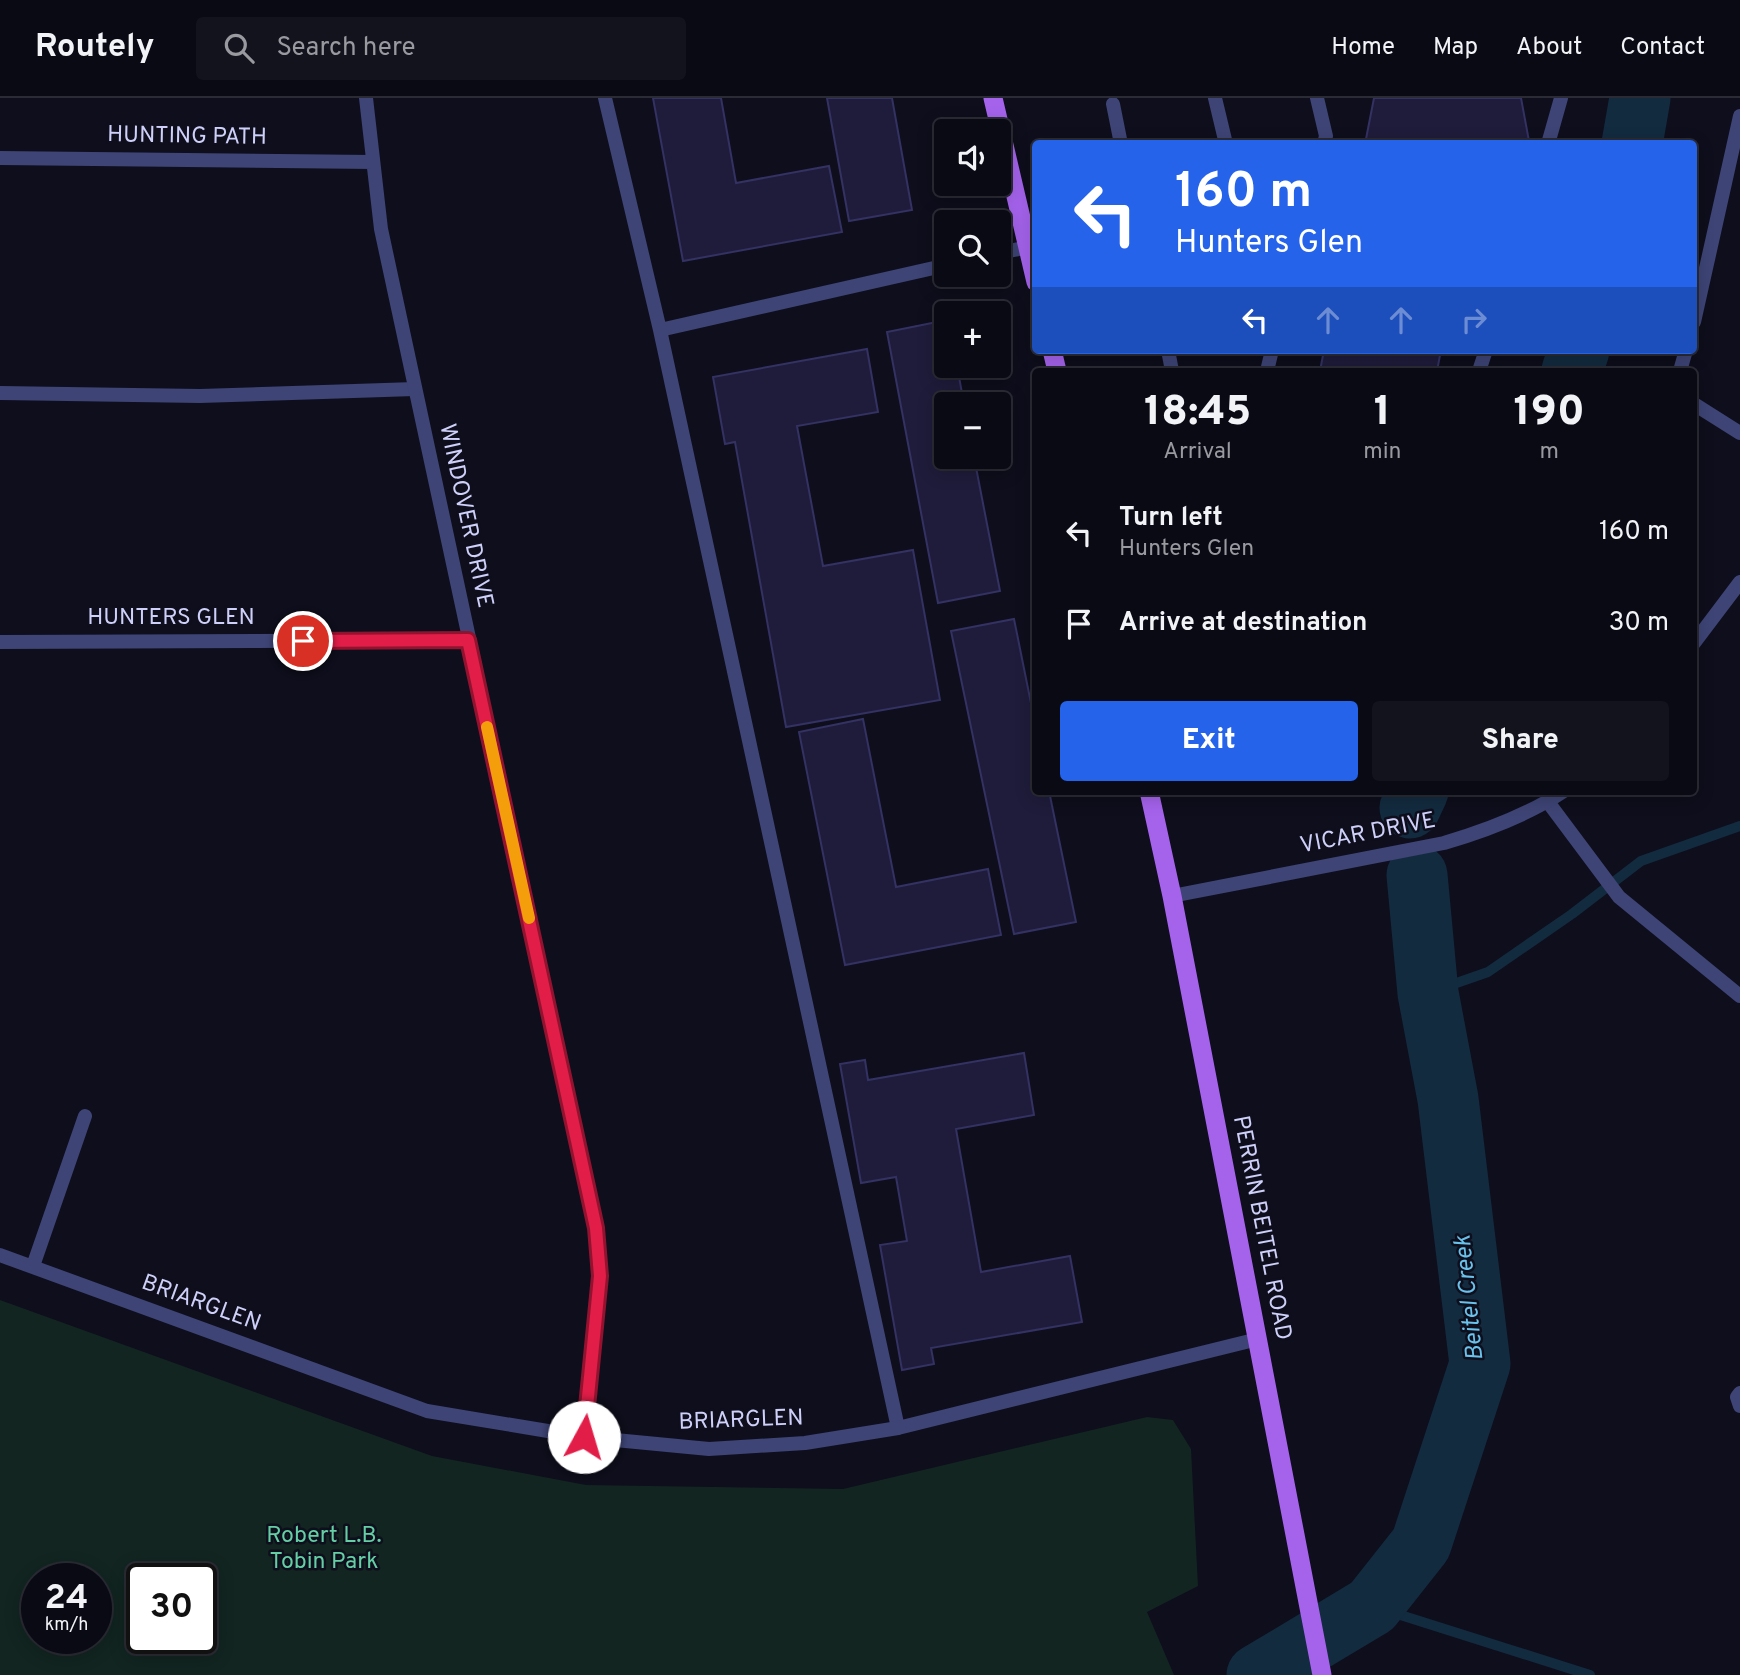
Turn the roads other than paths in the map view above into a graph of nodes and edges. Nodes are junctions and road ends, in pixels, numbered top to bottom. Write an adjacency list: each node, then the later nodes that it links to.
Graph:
1 (366, 98): 14 (street, WINDOVER DRIVE)
2 (605, 98): 20 (street)
3 (993, 98): 15 (main road)
4 (1215, 98): 10 (street)
5 (1317, 98): 11 (street)
6 (1561, 98): 12 (street)
7 (1113, 104): 9 (street)
8 (1740, 116): 19 (street)
9 (1120, 140)
10 (1225, 140)
11 (1325, 140)
12 (1549, 140)
13 (0, 158): 14 (street, HUNTING PATH)
14 (373, 162): 21 (street, WINDOVER DRIVE)
15 (1028, 247): 16 (street); 17 (main road)
16 (1011, 251)
17 (1032, 264)
18 (934, 268): 20 (street)
19 (1697, 309)
20 (660, 330): 40 (street)
21 (415, 389): 22 (street); 27 (street, WINDOVER DRIVE)
22 (0, 393)
23 (1697, 406): 24 (street)
24 (1740, 433)
25 (1740, 582): 26 (street)
26 (1697, 639)
27 (468, 640): 28 (street, HUNTERS GLEN); 41 (street, WINDOVER DRIVE)
28 (0, 642)
29 (1150, 795): 32 (main road, PERRIN BEITEL ROAD)
30 (1558, 795): 31 (street, VICAR DRIVE)
31 (1548, 802): 32 (street, VICAR DRIVE); 33 (street)
32 (1172, 896): 37 (main road, PERRIN BEITEL ROAD)
33 (1740, 996)
34 (85, 1116): 36 (street)
35 (0, 1255): 36 (street, BRIARGLEN)
36 (33, 1266): 41 (street, BRIARGLEN)
37 (1258, 1339): 40 (street, BRIARGLEN); 42 (main road, PERRIN BEITEL ROAD)
38 (1740, 1393): 39 (street)
39 (1740, 1406)
40 (898, 1428): 41 (street, BRIARGLEN)
41 (584, 1437)
42 (1322, 1675)

